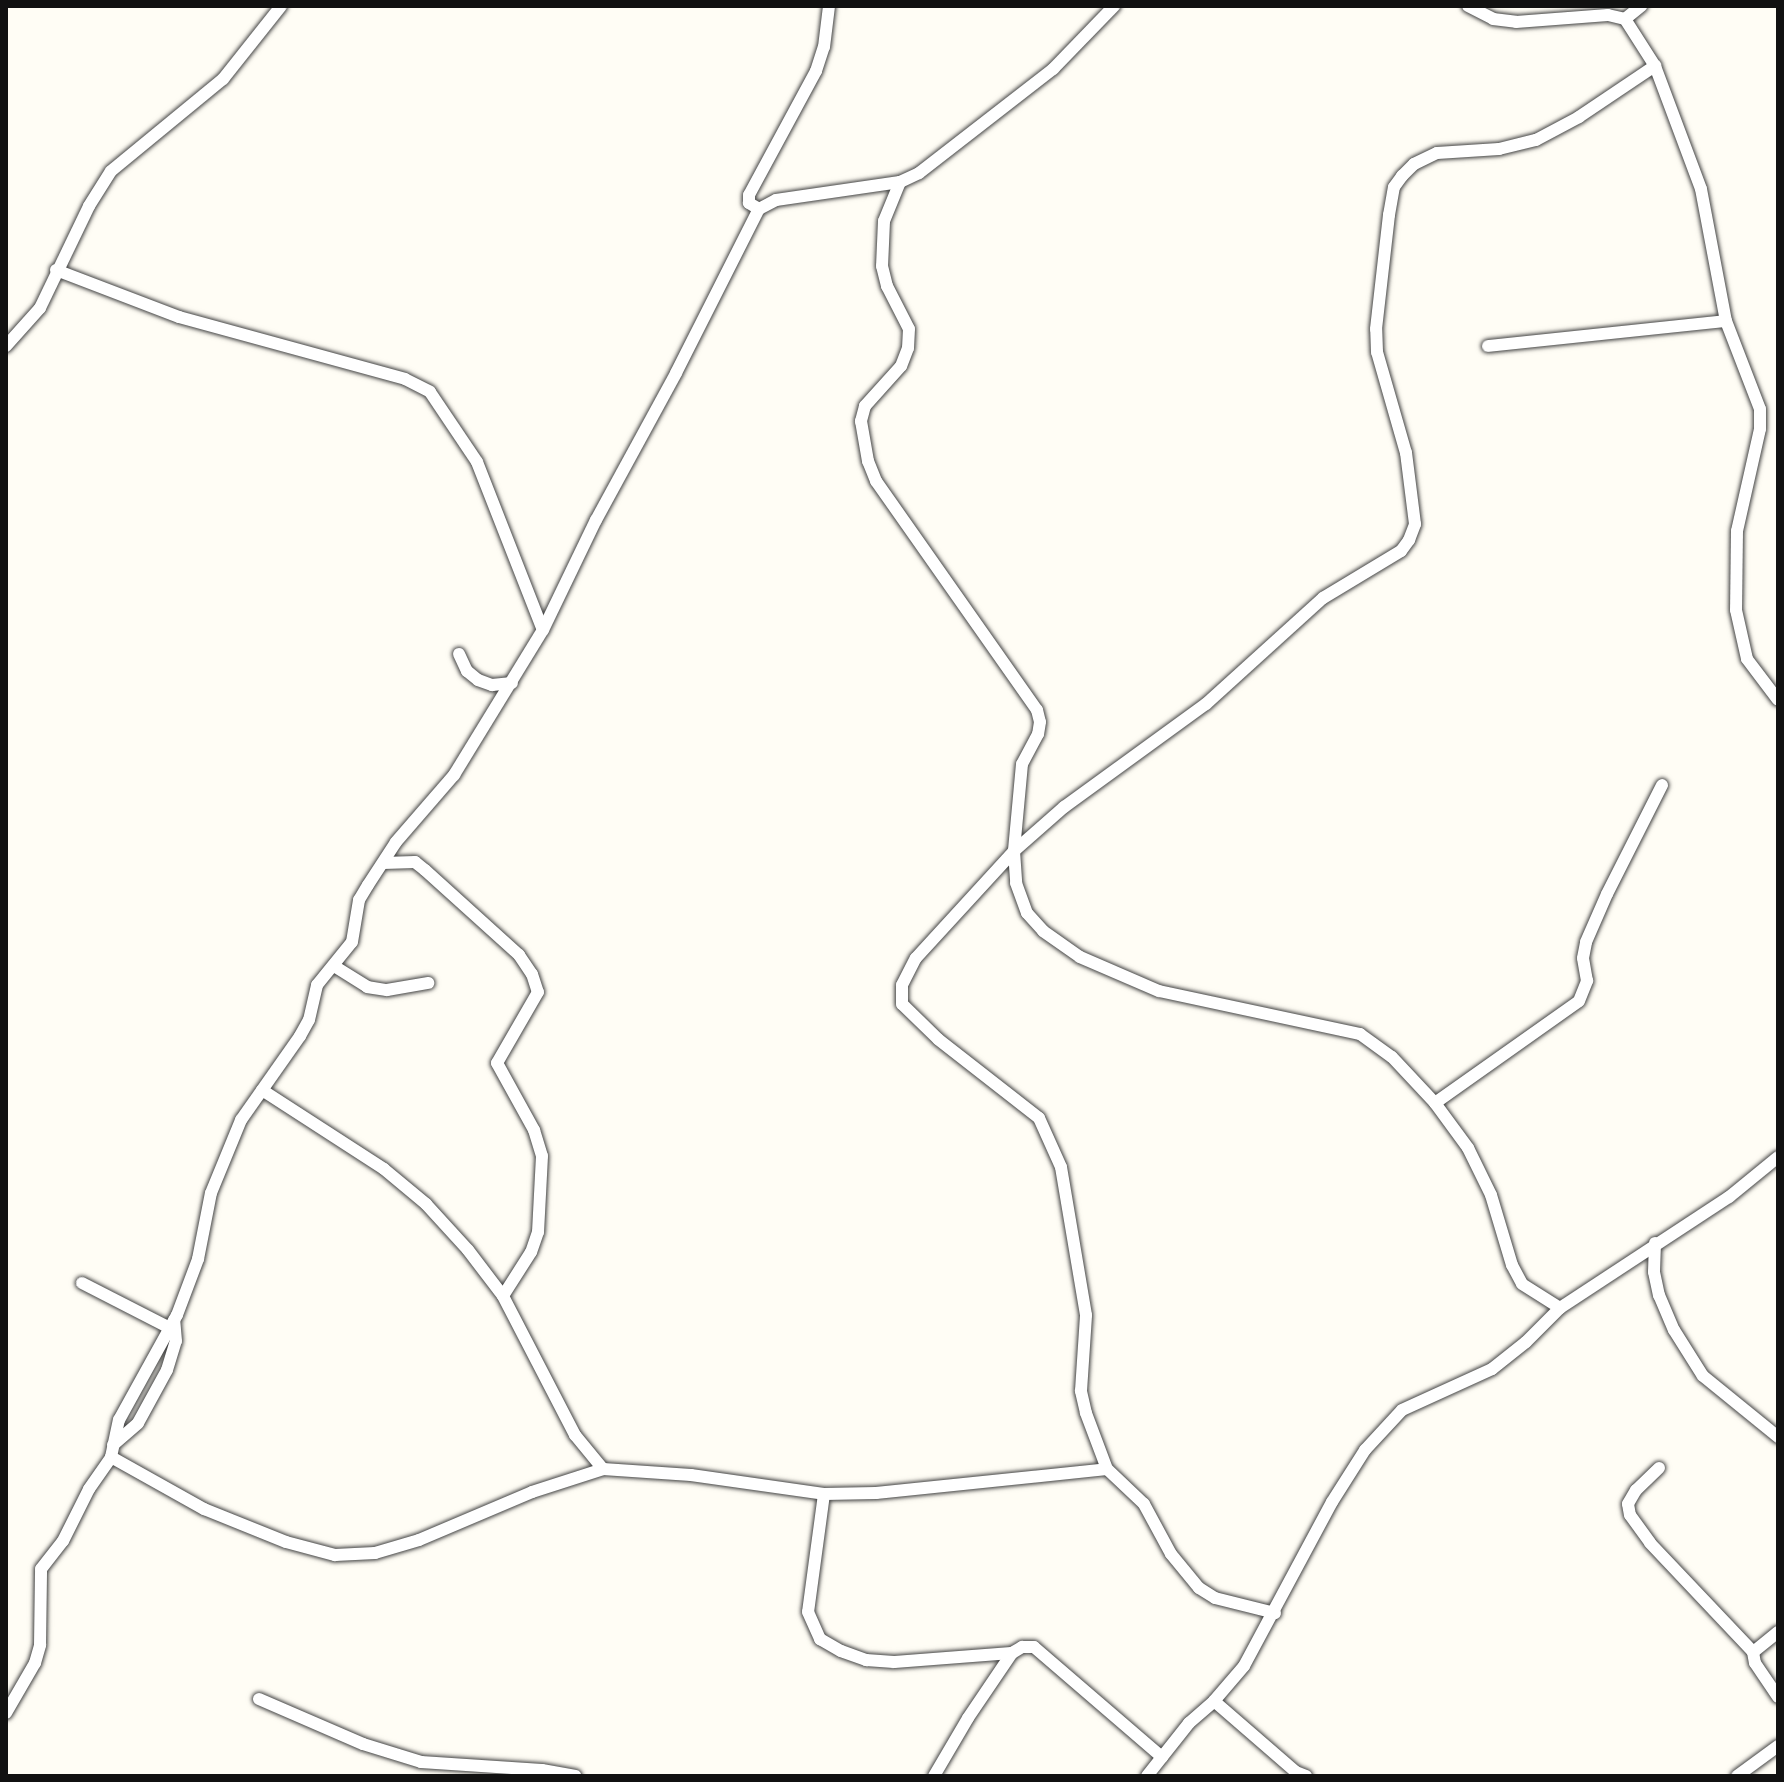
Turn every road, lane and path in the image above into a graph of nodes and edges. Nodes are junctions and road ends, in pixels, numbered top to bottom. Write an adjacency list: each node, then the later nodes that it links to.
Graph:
1 (281, 6): 10 (street)
2 (829, 6): 9 (street)
3 (1114, 6): 8 (street)
4 (1468, 6): 6 (street)
5 (1641, 6): 6 (street)
6 (1625, 19): 7 (street)
7 (1655, 66): 11 (street); 19 (street)
8 (900, 182): 9 (street); 19 (street)
9 (759, 209): 14 (street)
10 (56, 270): 12 (street); 14 (street)
11 (1726, 321): 13 (street); 17 (street)
12 (6, 346)
13 (1488, 346)
14 (543, 630): 16 (street)
15 (459, 654): 16 (street)
16 (512, 683): 20 (street)
17 (1778, 700)
18 (1662, 785): 24 (street)
19 (1014, 851): 24 (street); 35 (street)
20 (383, 863): 21 (street); 28 (street)
21 (334, 966): 22 (street); 23 (street)
22 (428, 983)
23 (262, 1090): 28 (street); 30 (street)
24 (1435, 1103): 29 (street)
25 (1778, 1157): 26 (street)
26 (1655, 1243): 29 (street); 31 (street)
27 (82, 1283): 30 (street)
28 (503, 1296): 34 (street)
29 (1560, 1308): 37 (street)
30 (172, 1324): 32 (street)
31 (1778, 1437)
32 (112, 1451): 34 (street); 44 (street)
33 (1659, 1468): 39 (street)
34 (603, 1469): 36 (street)
35 (1107, 1469): 36 (street); 37 (street)
36 (824, 1494): 40 (street)
37 (1275, 1613): 43 (street)
38 (1778, 1632): 39 (street)
39 (1753, 1652): 41 (street)
40 (1012, 1653): 46 (street); 48 (street)
41 (1778, 1697)
42 (259, 1699): 47 (street)
43 (1214, 1701): 46 (street); 50 (street)
44 (6, 1713)
45 (1778, 1746): 51 (street)
46 (1162, 1757): 49 (street)
47 (575, 1776)
48 (934, 1776)
49 (1147, 1776)
50 (1306, 1776)
51 (1737, 1776)

